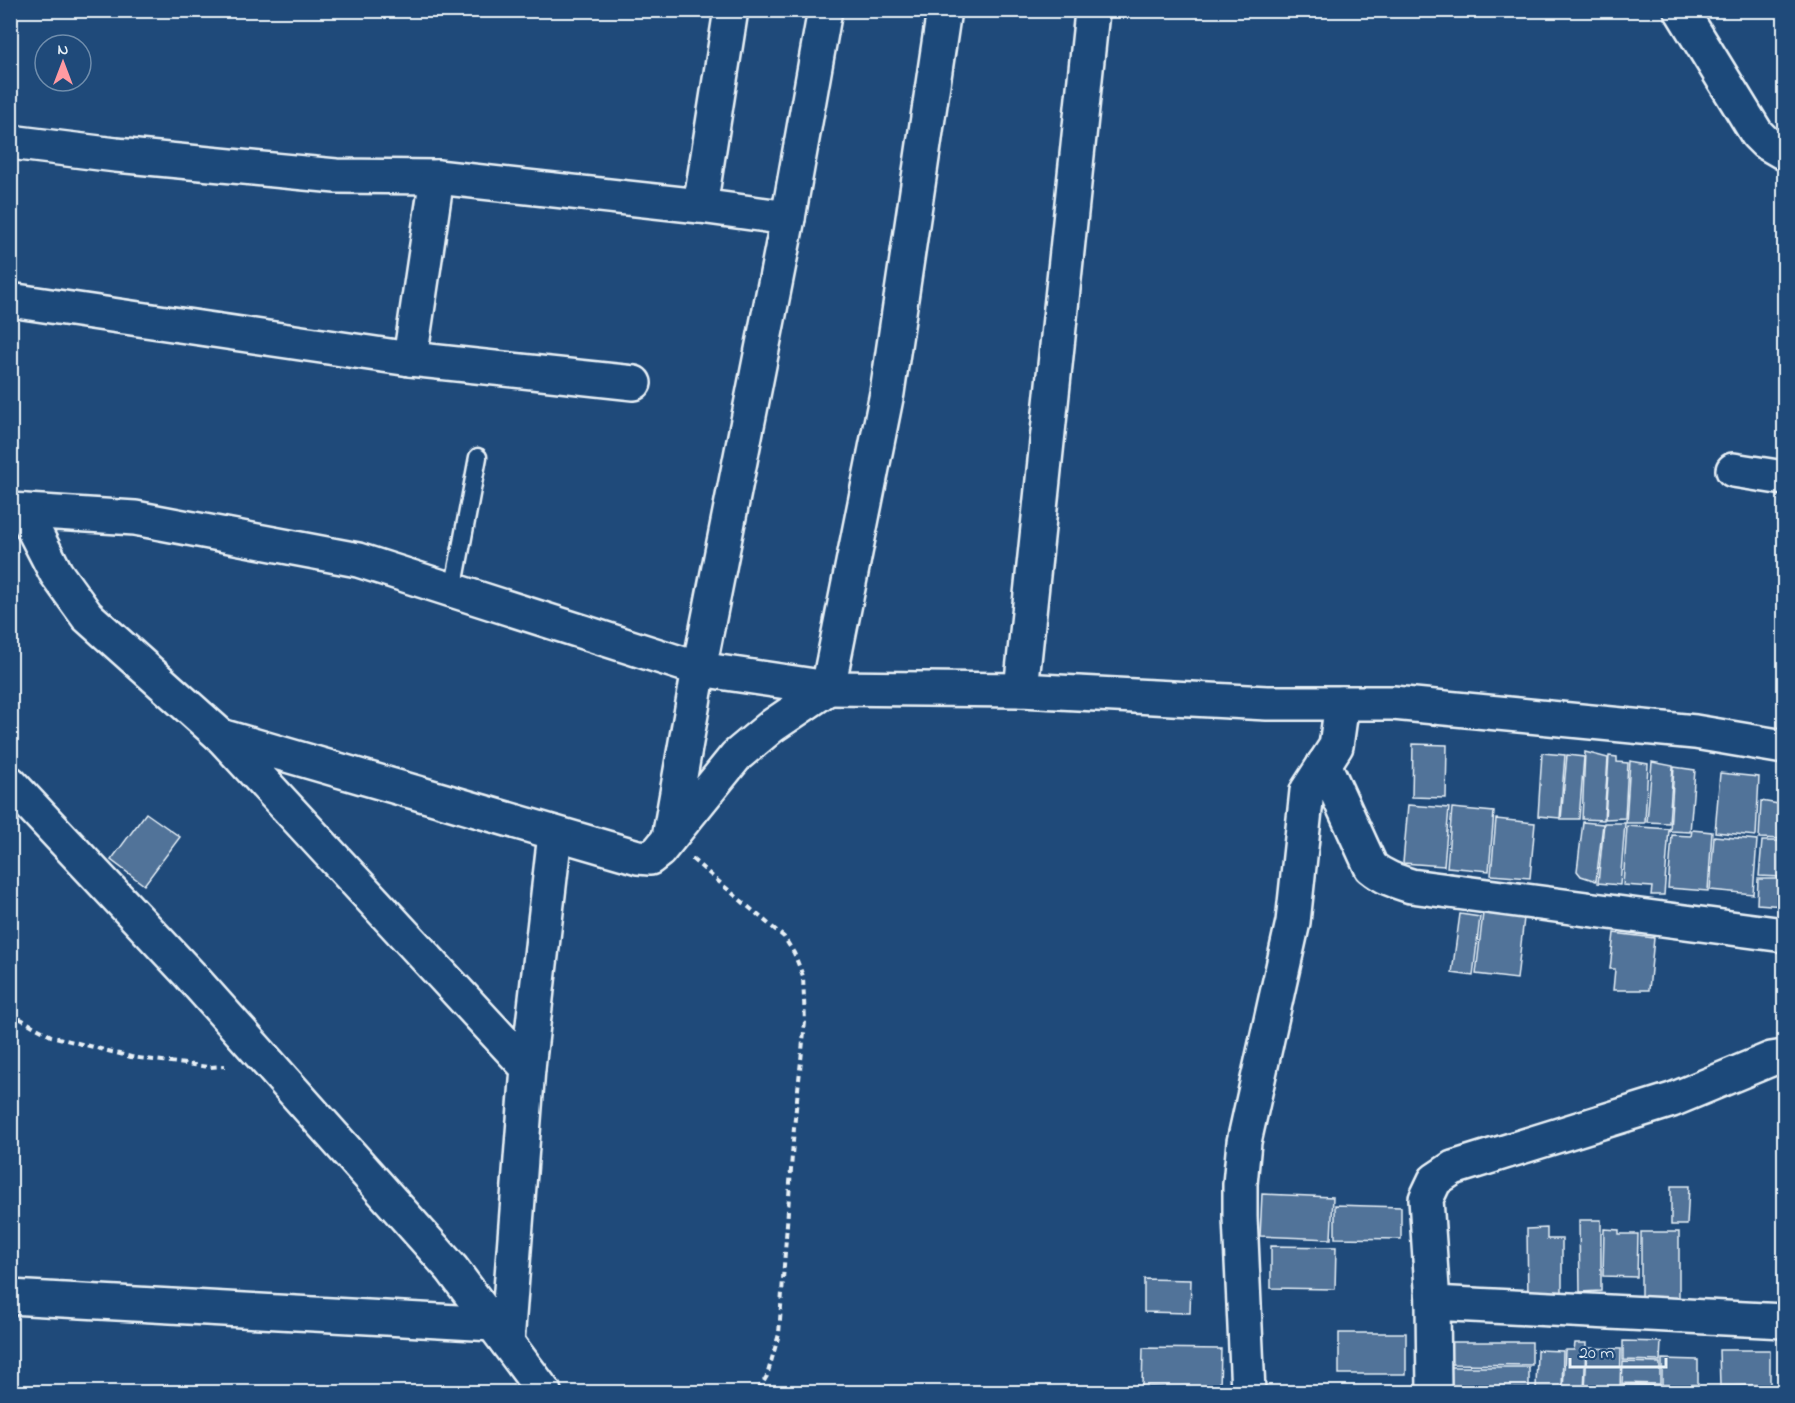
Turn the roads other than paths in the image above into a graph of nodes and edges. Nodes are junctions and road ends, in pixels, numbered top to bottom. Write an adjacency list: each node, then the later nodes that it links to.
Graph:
1 (730, 10): 9 (street)
2 (825, 10): 10 (street)
3 (944, 10): 20 (street)
4 (1681, 10): 7 (street)
5 (1092, 12): 21 (street)
6 (10, 142): 8 (street)
7 (1785, 153)
8 (437, 177): 9 (street); 12 (street)
9 (700, 206): 10 (street)
10 (788, 218): 19 (street)
11 (10, 300): 12 (street)
12 (410, 358): 13 (street)
13 (634, 383)
14 (478, 457): 18 (lane)
15 (1733, 470): 16 (street)
16 (1785, 478)
17 (17, 510): 18 (street); 23 (street)
18 (453, 591): 19 (street)
19 (699, 669): 20 (street); 28 (street)
20 (828, 688): 21 (street); 28 (street)
21 (1021, 690): 22 (street)
22 (1342, 703): 24 (street); 25 (street)
23 (221, 736): 27 (street); 31 (street)
24 (1785, 747)
25 (1324, 764): 29 (street); 37 (street)
26 (14, 797): 35 (street)
27 (555, 834): 28 (street); 31 (street)
28 (669, 839)
29 (1785, 935)
30 (1785, 1057): 33 (street)
31 (528, 1068): 35 (street)
32 (10, 1297): 35 (street)
33 (1434, 1303): 34 (street); 38 (street)
34 (1785, 1321)
35 (500, 1333): 36 (street)
36 (544, 1392)
37 (1248, 1392)
38 (1434, 1392)

